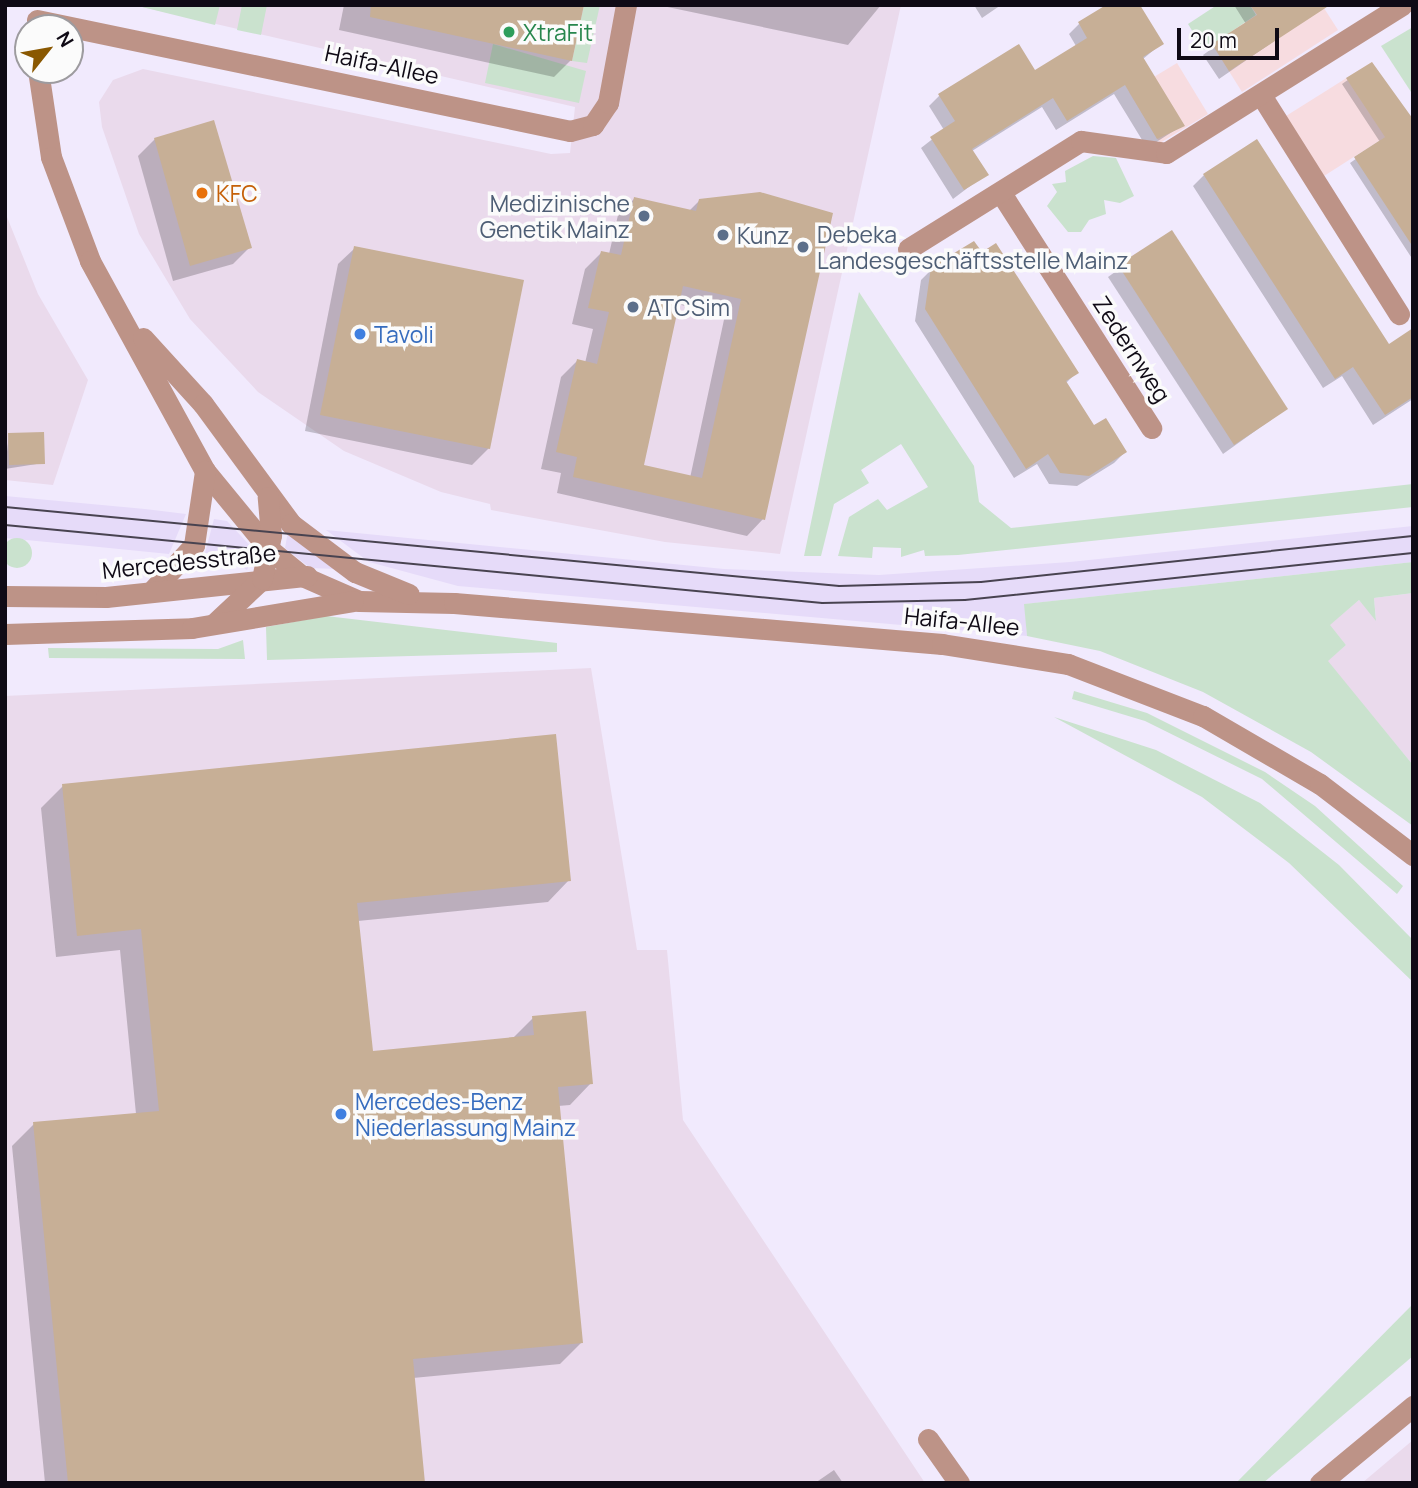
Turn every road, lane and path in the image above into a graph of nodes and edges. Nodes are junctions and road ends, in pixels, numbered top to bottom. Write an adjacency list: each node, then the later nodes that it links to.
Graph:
1 (626, 5): 3 (street, Haifa-Allee)
2 (1402, 5): 5 (street)
3 (84, 28)
4 (41, 84): 8 (street, Haifa-Allee)
5 (1261, 95): 6 (street); 9 (street)
6 (1001, 192): 7 (street); 10 (street, Zedernweg)
7 (908, 249)
8 (116, 307): 11 (street, Haifa-Allee); 12 (street, Haifa-Allee)
9 (1399, 314)
10 (1151, 428)
11 (205, 471): 13 (street, Haifa-Allee); 17 (street)
12 (268, 497): 13 (street); 16 (street, Haifa-Allee)
13 (270, 550): 14 (street, Haifa-Allee); 15 (street)
14 (302, 576): 15 (street, Mercedesstraße); 16 (street, Mercedesstraße); 19 (street, Haifa-Allee)
15 (262, 579): 17 (street, Mercedesstraße); 21 (street)
16 (378, 585): 20 (street, Haifa-Allee)
17 (151, 592): 18 (street, Mercedesstraße)
18 (5, 596)
19 (359, 601): 20 (street, Haifa-Allee); 21 (street)
20 (454, 603): 23 (street, Haifa-Allee)
21 (211, 626): 22 (street)
22 (5, 634)
23 (1413, 855)
24 (1413, 1406): 27 (street)
25 (928, 1439): 26 (street)
26 (958, 1483)
27 (1320, 1483)

